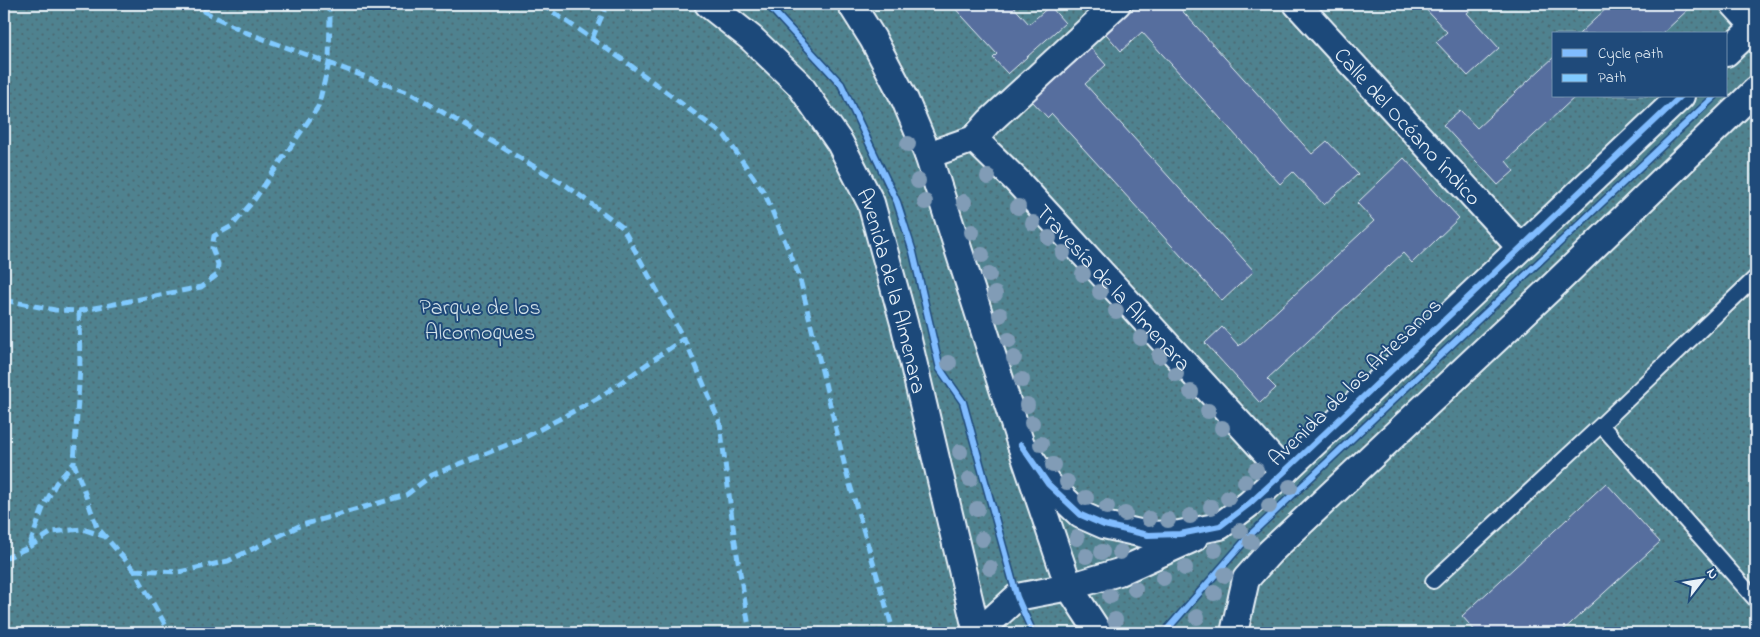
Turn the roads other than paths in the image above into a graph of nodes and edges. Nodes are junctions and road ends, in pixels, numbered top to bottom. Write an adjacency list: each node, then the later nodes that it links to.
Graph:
1 (708, 4): 22 (street, Avenida de la Almenara)
2 (851, 4): 11 (street)
3 (1118, 4): 10 (street)
4 (1297, 4): 12 (street, Calle del Océano Índico)
5 (1734, 4): 6 (street)
6 (1756, 26): 7 (street)
7 (1728, 52)
8 (1756, 90): 18 (street)
9 (1679, 98): 12 (street, Avenida de los Artesanos)
10 (974, 139): 11 (street); 16 (street, Travesía de la Almenara)
11 (928, 155): 15 (street)
12 (1520, 247): 16 (street, Avenida de los Artesanos)
13 (1756, 278): 14 (lane)
14 (1601, 424): 19 (lane); 21 (lane)
15 (1021, 445): 17 (street, Avenida de los Artesanos); 20 (street)
16 (1284, 472): 17 (street, Avenida de los Artesanos)
17 (1220, 526): 20 (street, Avenida de los Artesanos)
18 (1246, 579): 25 (street); 26 (street)
19 (1433, 581)
20 (1069, 587): 23 (street, Avenida de los Artesanos); 24 (street)
21 (1756, 600)
22 (977, 633)
23 (983, 633)
24 (1099, 633)
25 (1221, 633)
26 (1234, 633)

